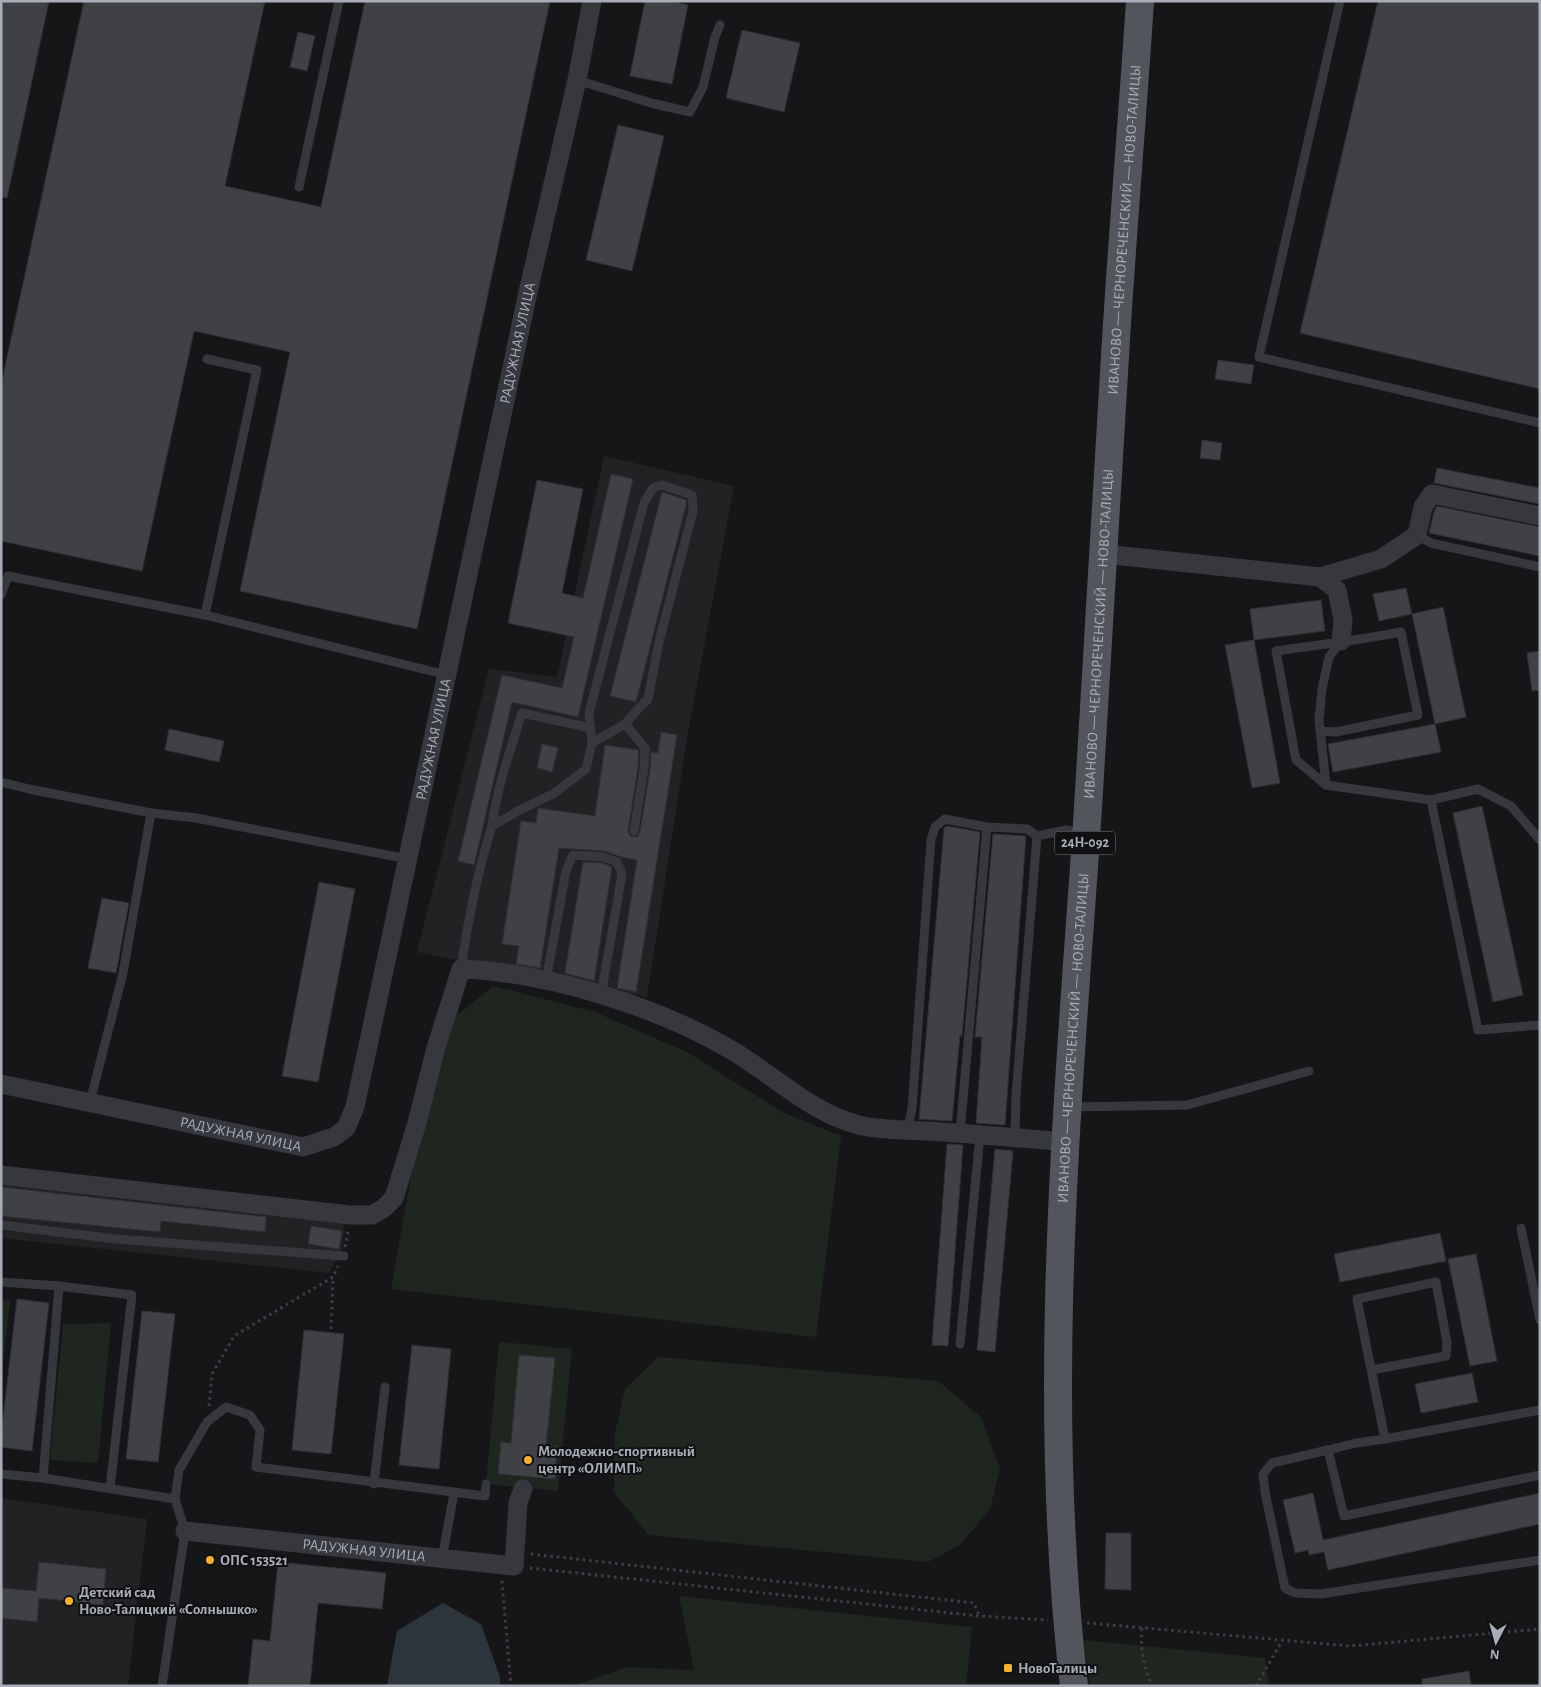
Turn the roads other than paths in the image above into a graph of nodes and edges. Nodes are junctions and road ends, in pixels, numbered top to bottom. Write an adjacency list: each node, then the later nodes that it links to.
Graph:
1 (339, 1): 7 (lane)
2 (592, 1): 6 (street, РАДУЖНАЯ УЛИЦА)
3 (1140, 1): 12 (main road, ИВАНОВО — ЧЕРНОРЕЧЕНСКИЙ — НОВО-ТАЛИЦЫ / 24Н-092)
4 (1340, 1): 9 (lane)
5 (720, 25): 6 (lane)
6 (577, 80): 19 (street, РАДУЖНАЯ УЛИЦА)
7 (299, 187)
8 (207, 358): 17 (lane)
9 (1540, 423)
10 (1540, 516): 11 (street)
11 (1417, 535): 13 (lane); 15 (street)
12 (1104, 554): 15 (street); 31 (main road, ИВАНОВО — ЧЕРНОРЕЧЕНСКИЙ — НОВО-ТАЛИЦЫ / 24Н-092)
13 (1540, 567)
14 (5, 575): 16 (lane); 17 (lane)
15 (1320, 578): 18 (street)
16 (1, 595)
17 (205, 615): 19 (lane)
18 (1341, 641): 22 (lane); 22 (lane); 25 (lane)
19 (447, 675): 34 (street, РАДУЖНАЯ УЛИЦА)
20 (625, 724): 21 (lane); 23 (lane); 30 (lane)
21 (591, 728): 23 (lane); 28 (lane)
22 (1320, 731): 25 (lane)
23 (592, 742): 28 (lane)
24 (1, 782): 27 (lane)
25 (1326, 785): 26 (lane)
26 (1431, 800): 33 (lane); 38 (lane)
27 (152, 813): 34 (lane); 41 (lane)
28 (492, 826): 35 (lane)
29 (987, 827): 32 (lane); 43 (lane); 44 (lane)
30 (634, 832)
31 (1086, 833): 32 (lane); 42 (main road, ИВАНОВО — ЧЕРНОРЕЧЕНСКИЙ — НОВО-ТАЛИЦЫ / 24Н-092)
32 (1037, 836): 46 (lane)
33 (1540, 840)
34 (408, 859): 41 (street, РАДУЖНАЯ УЛИЦА)
35 (461, 969): 36 (street); 48 (street)
36 (546, 981): 37 (street); 37 (lane)
37 (602, 996): 43 (street)
38 (1540, 1025)
39 (1309, 1070): 42 (lane)
40 (1, 1084): 41 (street, РАДУЖНАЯ УЛИЦА)
41 (90, 1102)
42 (1068, 1107): 47 (main road, ИВАНОВО — ЧЕРНОРЕЧЕНСКИЙ — НОВО-ТАЛИЦЫ / 24Н-092)
43 (907, 1130): 44 (street)
44 (960, 1133): 45 (street)
45 (980, 1135): 46 (street); 55 (lane)
46 (1015, 1138): 47 (street)
47 (1066, 1142): 74 (main road, ИВАНОВО — ЧЕРНОРЕЧЕНСКИЙ — НОВО-ТАЛИЦЫ / 24Н-092)
48 (1, 1175)
49 (1, 1225): 51 (lane)
50 (1521, 1228): 54 (lane)
51 (344, 1256)
52 (1, 1282): 53 (lane)
53 (59, 1286): 63 (lane); 66 (lane)
54 (1540, 1320)
55 (960, 1344)
56 (1371, 1370): 56 (lane); 59 (lane)
57 (385, 1387): 64 (lane)
58 (1540, 1410): 59 (lane)
59 (1384, 1439): 60 (lane)
60 (1328, 1450): 62 (lane); 72 (lane)
61 (1, 1474): 63 (lane)
62 (1540, 1475)
63 (43, 1478): 66 (lane)
64 (374, 1484): 68 (lane); 69 (lane)
65 (486, 1484): 68 (lane)
66 (110, 1488): 69 (lane)
67 (523, 1489): 71 (street, РАДУЖНАЯ УЛИЦА)
68 (454, 1493): 71 (lane)
69 (175, 1499): 70 (lane)
70 (185, 1531): 71 (street, РАДУЖНАЯ УЛИЦА); 73 (lane)
71 (442, 1559)
72 (1540, 1560)
73 (162, 1686)
74 (1074, 1686)

